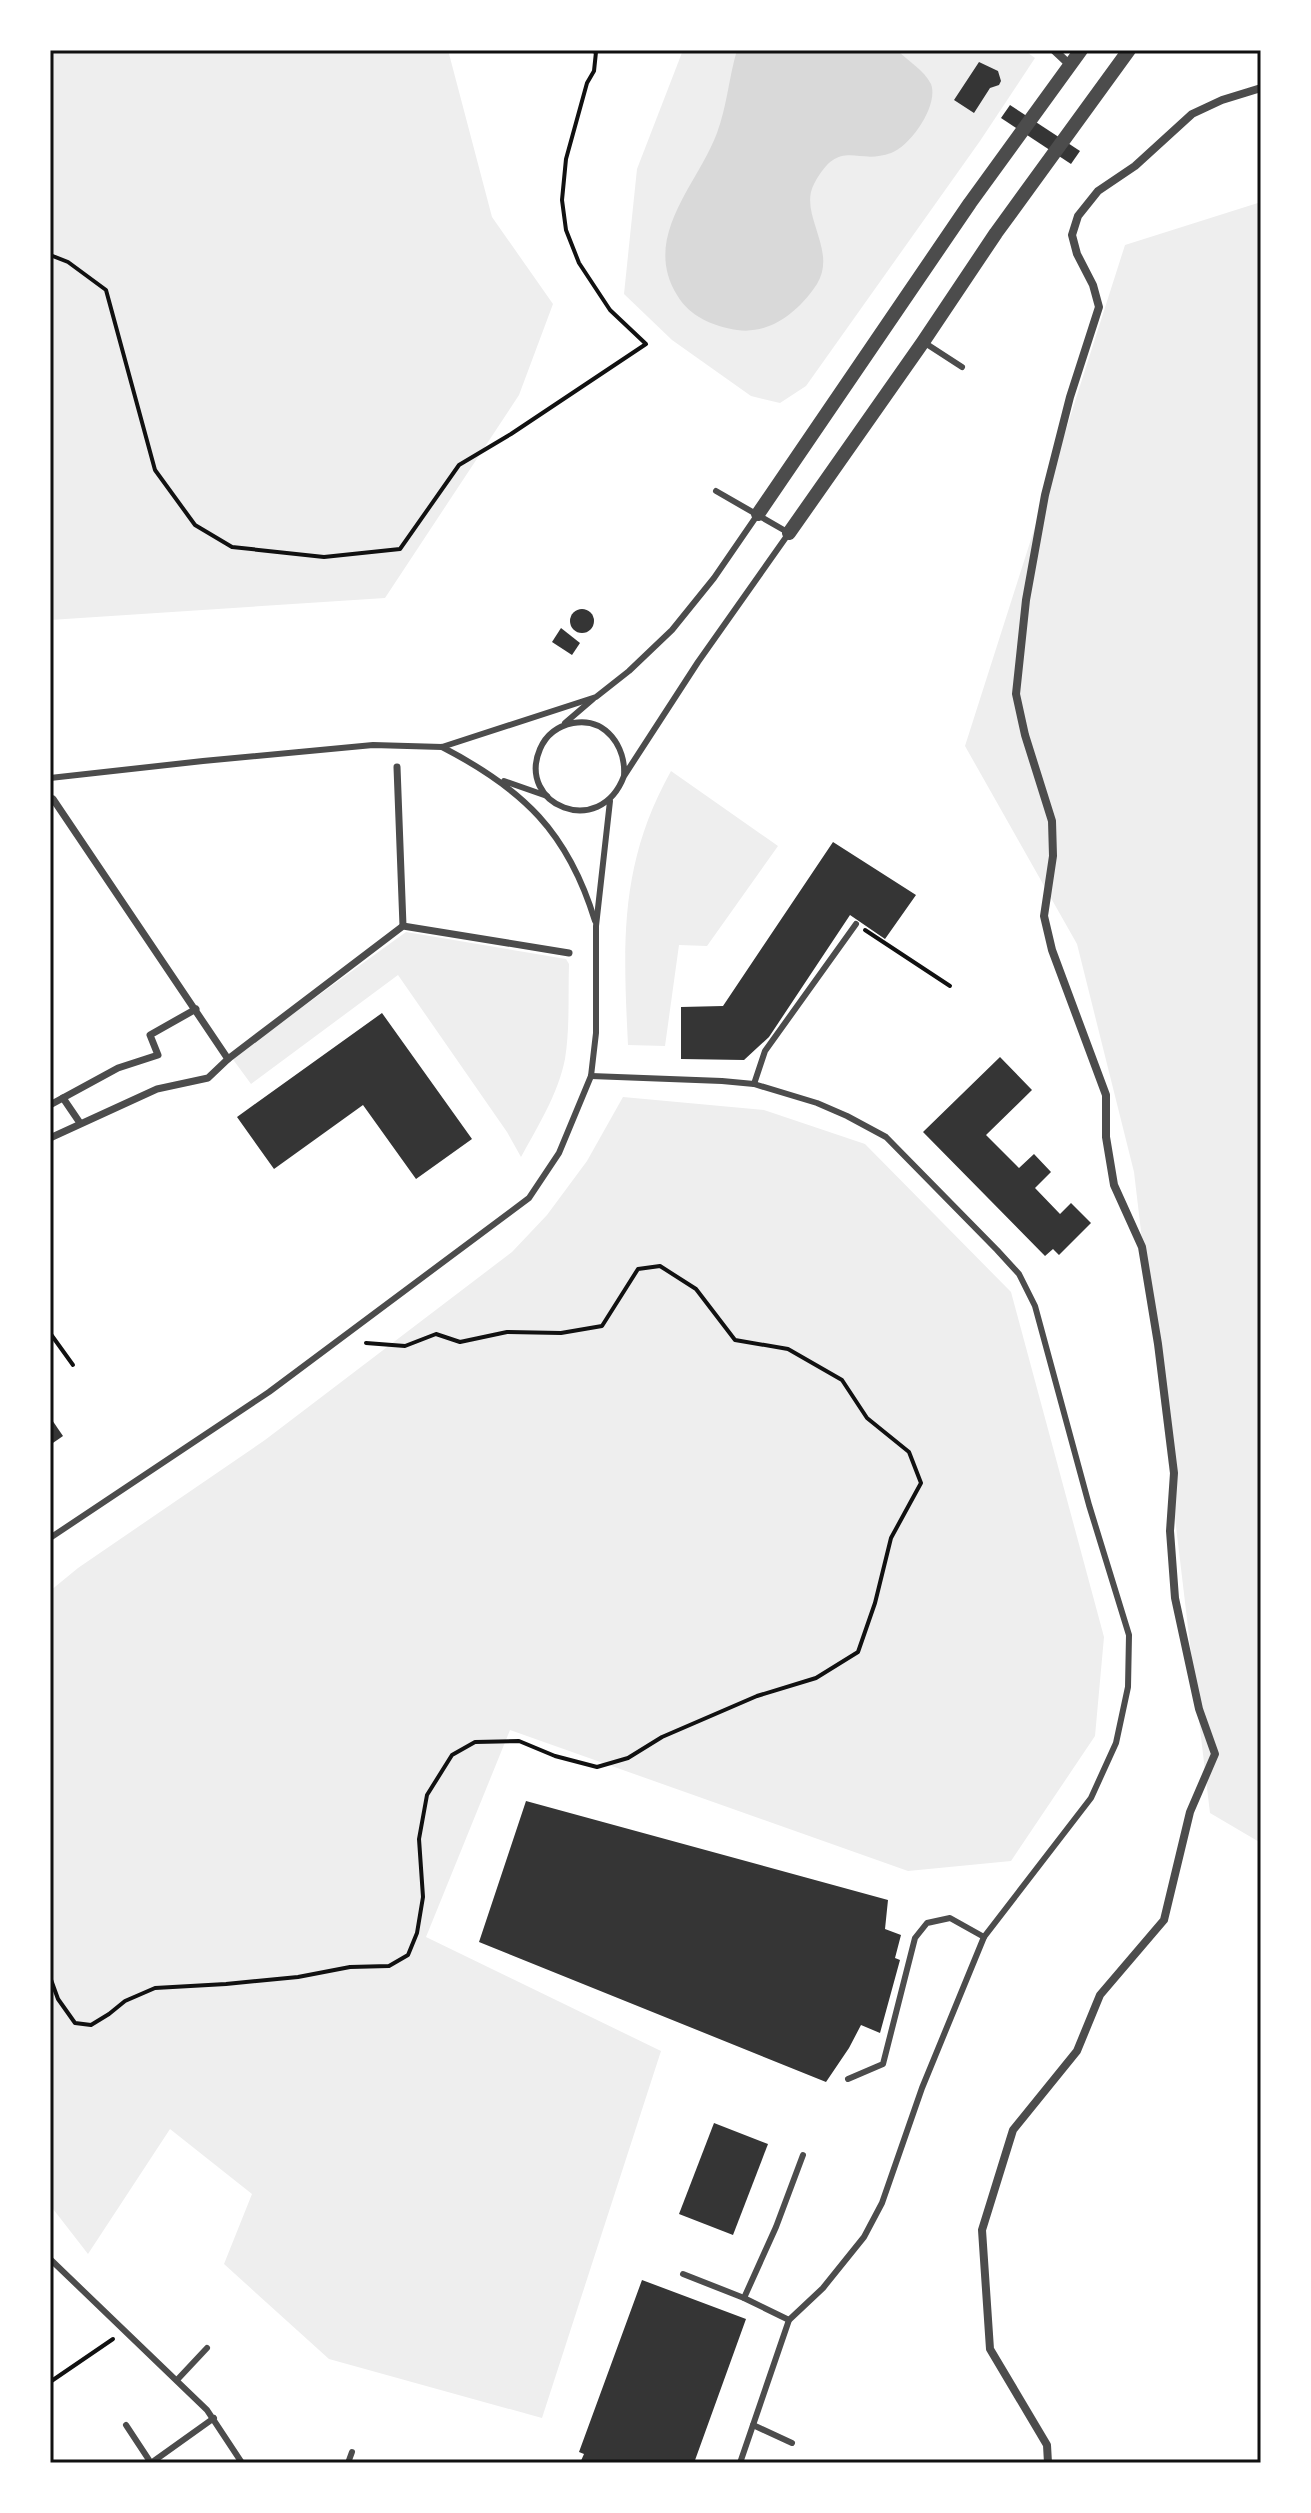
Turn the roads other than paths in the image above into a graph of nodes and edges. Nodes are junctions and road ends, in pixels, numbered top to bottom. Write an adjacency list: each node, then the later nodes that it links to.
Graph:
1 (1054, 50): 4 (street)
2 (1081, 50): 4 (street)
3 (1129, 50): 6 (street)
4 (1070, 65): 9 (street)
5 (1261, 88): 51 (street)
6 (923, 342): 7 (lane); 10 (street)
7 (962, 367)
8 (716, 491): 9 (lane)
9 (758, 514): 10 (lane); 11 (lane)
10 (789, 533): 15 (lane)
11 (596, 697): 12 (lane); 13 (lane)
12 (563, 726): 15 (lane); 18 (lane)
13 (442, 747): 16 (lane); 17 (lane)
14 (397, 767): 22 (street)
15 (624, 776): 20 (lane)
16 (50, 778)
17 (497, 778): 18 (lane); 23 (lane)
18 (547, 796): 20 (lane)
19 (53, 799): 25 (street)
20 (610, 801): 23 (lane)
21 (856, 924): 28 (lane)
22 (403, 926): 24 (street); 26 (street)
23 (596, 926): 27 (lane)
24 (569, 953)
25 (196, 1009): 26 (street); 29 (street)
26 (228, 1059): 31 (street)
27 (591, 1076): 28 (lane); 33 (lane)
28 (754, 1084): 34 (lane)
29 (63, 1098): 30 (street); 31 (street)
30 (50, 1105)
31 (80, 1123): 32 (street)
32 (50, 1138)
33 (50, 1538)
34 (984, 1937): 35 (lane); 40 (lane)
35 (848, 2079)
36 (803, 2155): 39 (lane)
37 (50, 2259): 42 (lane)
38 (683, 2274): 39 (lane)
39 (744, 2298): 40 (lane)
40 (789, 2320): 45 (lane)
41 (207, 2348): 42 (lane)
42 (177, 2380): 43 (lane)
43 (214, 2418): 44 (lane); 48 (lane)
44 (126, 2425)
45 (753, 2425): 46 (lane); 50 (lane)
46 (792, 2443)
47 (352, 2452): 49 (lane)
48 (242, 2463)
49 (348, 2463)
50 (740, 2463)
51 (1048, 2463)

